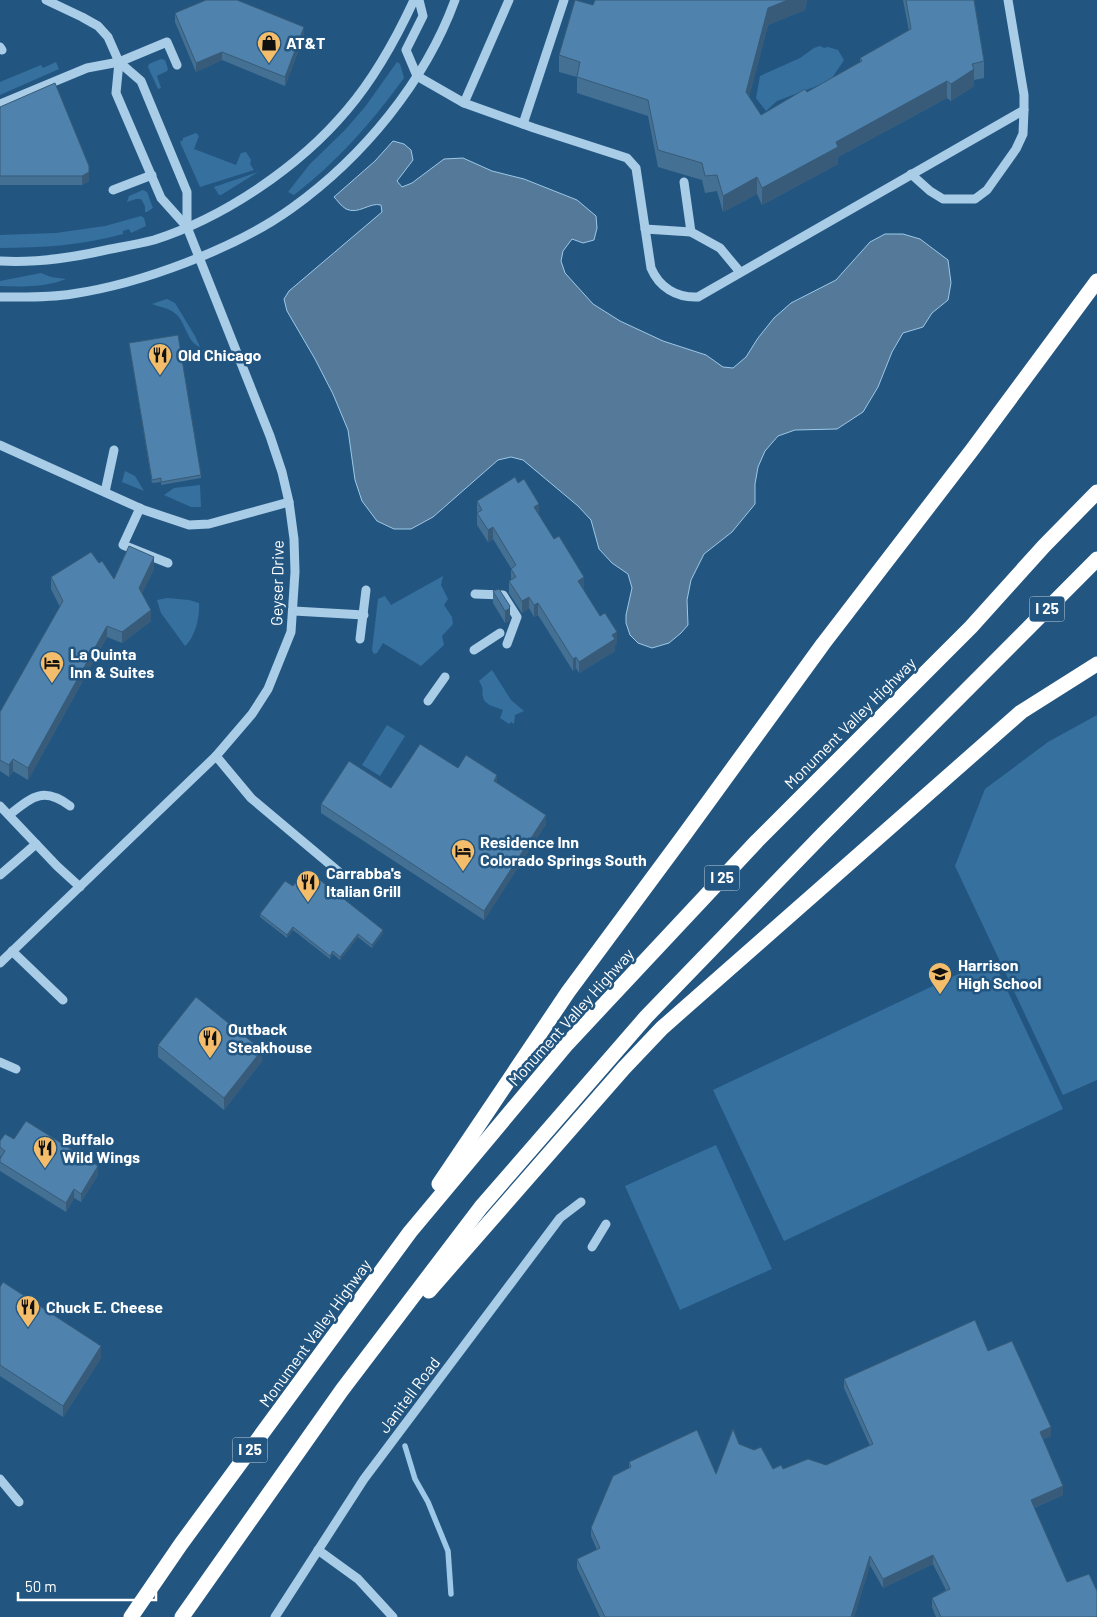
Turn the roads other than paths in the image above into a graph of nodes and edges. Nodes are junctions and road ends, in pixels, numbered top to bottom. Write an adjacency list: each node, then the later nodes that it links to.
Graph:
1 (46, 0): 8 (street)
2 (414, 0): 19 (street)
3 (418, 0): 10 (street)
4 (455, 0): 10 (street)
5 (509, 0): 11 (street)
6 (564, 0): 14 (street)
7 (1008, 0): 13 (street)
8 (119, 62): 9 (street); 12 (street); 16 (street); 19 (street)
9 (177, 65)
10 (417, 76): 11 (street); 22 (street)
11 (464, 103): 14 (street)
12 (0, 104)
13 (1024, 110): 15 (street); 15 (street)
14 (523, 124): 20 (street)
15 (911, 174): 24 (street)
16 (152, 175): 18 (street); 19 (street)
17 (684, 182): 21 (street)
18 (113, 190)
19 (187, 227): 22 (street, Geyser Drive); 23 (street)
20 (645, 229): 21 (street); 24 (street)
21 (691, 232): 24 (street)
22 (198, 257): 26 (street); 31 (street, Geyser Drive)
23 (0, 261)
24 (740, 272)
25 (1097, 281): 62 (highway)
26 (0, 297)
27 (0, 445): 29 (street)
28 (114, 450): 29 (street)
29 (105, 492): 32 (street)
30 (1097, 492): 62 (highway, Monument Valley Highway / I 25)
31 (289, 502): 32 (street); 37 (street, Geyser Drive)
32 (140, 508): 34 (street)
33 (1097, 559): 63 (highway, I 25)
34 (168, 563)
35 (366, 590): 38 (street)
36 (475, 594): 41 (street)
37 (294, 611): 38 (street); 46 (street, Geyser Drive)
38 (364, 615): 40 (street)
39 (500, 633): 42 (street)
40 (360, 639)
41 (507, 644)
42 (474, 650)
43 (1097, 664): 63 (highway)
44 (445, 677): 45 (street)
45 (428, 702)
46 (216, 756): 51 (street); 53 (street, Geyser Drive)
47 (0, 806): 49 (street)
48 (70, 806): 49 (street)
49 (8, 815): 50 (street)
50 (36, 844): 52 (street); 53 (street)
51 (339, 872)
52 (0, 875)
53 (80, 887): 54 (street, Geyser Drive)
54 (12, 951): 55 (street, Geyser Drive); 56 (street)
55 (0, 963)
56 (63, 1000)
57 (0, 1062): 58 (street)
58 (16, 1070)
59 (581, 1202): 66 (street, Janitell Road)
60 (606, 1224): 61 (street)
61 (592, 1247)
62 (371, 1285): 67 (highway, Monument Valley Highway / I 25)
63 (342, 1390): 68 (highway, I 25)
64 (0, 1479): 65 (street)
65 (19, 1502)
66 (318, 1550): 69 (street, Janitell Road); 70 (street)
67 (131, 1617)
68 (182, 1617)
69 (275, 1617)
70 (393, 1617)

